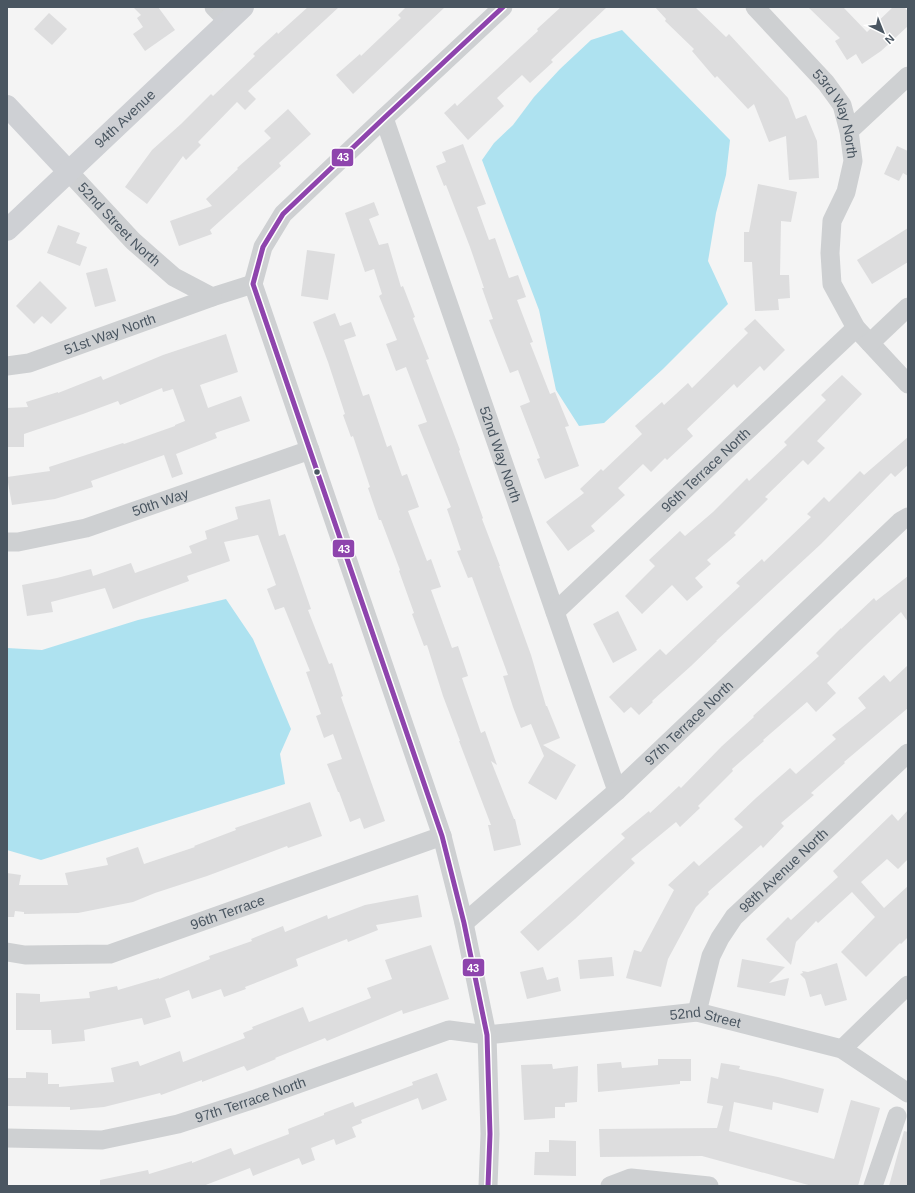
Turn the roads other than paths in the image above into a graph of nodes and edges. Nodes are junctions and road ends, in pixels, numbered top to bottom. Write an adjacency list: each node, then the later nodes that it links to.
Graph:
1 (503, 7): 6 (street)
2 (755, 7): 7 (street, 53rd Way North)
3 (228, 12): 8 (street, 94th Avenue)
4 (908, 76): 7 (street)
5 (7, 106): 8 (street, 52nd Street North)
6 (384, 118): 10 (street); 20 (street, 52nd Way North)
7 (849, 131): 13 (street, 53rd Way North)
8 (68, 172): 9 (street, 94th Avenue); 11 (street, 52nd Street North)
9 (7, 230)
10 (253, 284): 11 (street); 17 (street)
11 (212, 297): 15 (street, 51st Way North)
12 (908, 307): 14 (street)
13 (856, 328): 14 (street, 53rd Way North); 20 (street, 96th Terrace North)
14 (870, 343): 16 (street, 53rd Way North)
15 (7, 366)
16 (908, 384)
17 (310, 450): 19 (street, 50th Way); 23 (street)
18 (906, 522): 22 (street, 97th Terrace North)
19 (7, 542)
20 (555, 612): 22 (street, 52nd Way North)
21 (908, 753): 27 (street, 98th Avenue North)
22 (617, 790): 24 (street, 97th Terrace North)
23 (442, 836): 24 (street); 25 (street, 96th Terrace)
24 (464, 923): 28 (street)
25 (7, 952)
26 (908, 985): 29 (street)
27 (697, 1012): 28 (street, 52nd Street); 29 (street, 52nd Street)
28 (487, 1035): 32 (street, 97th Terrace North); 33 (street)
29 (842, 1049): 30 (street, 52nd Street)
30 (908, 1094)
31 (897, 1116): 36 (street)
32 (7, 1138)
33 (488, 1186)
34 (610, 1186): 35 (street)
35 (709, 1186)
36 (874, 1186)

